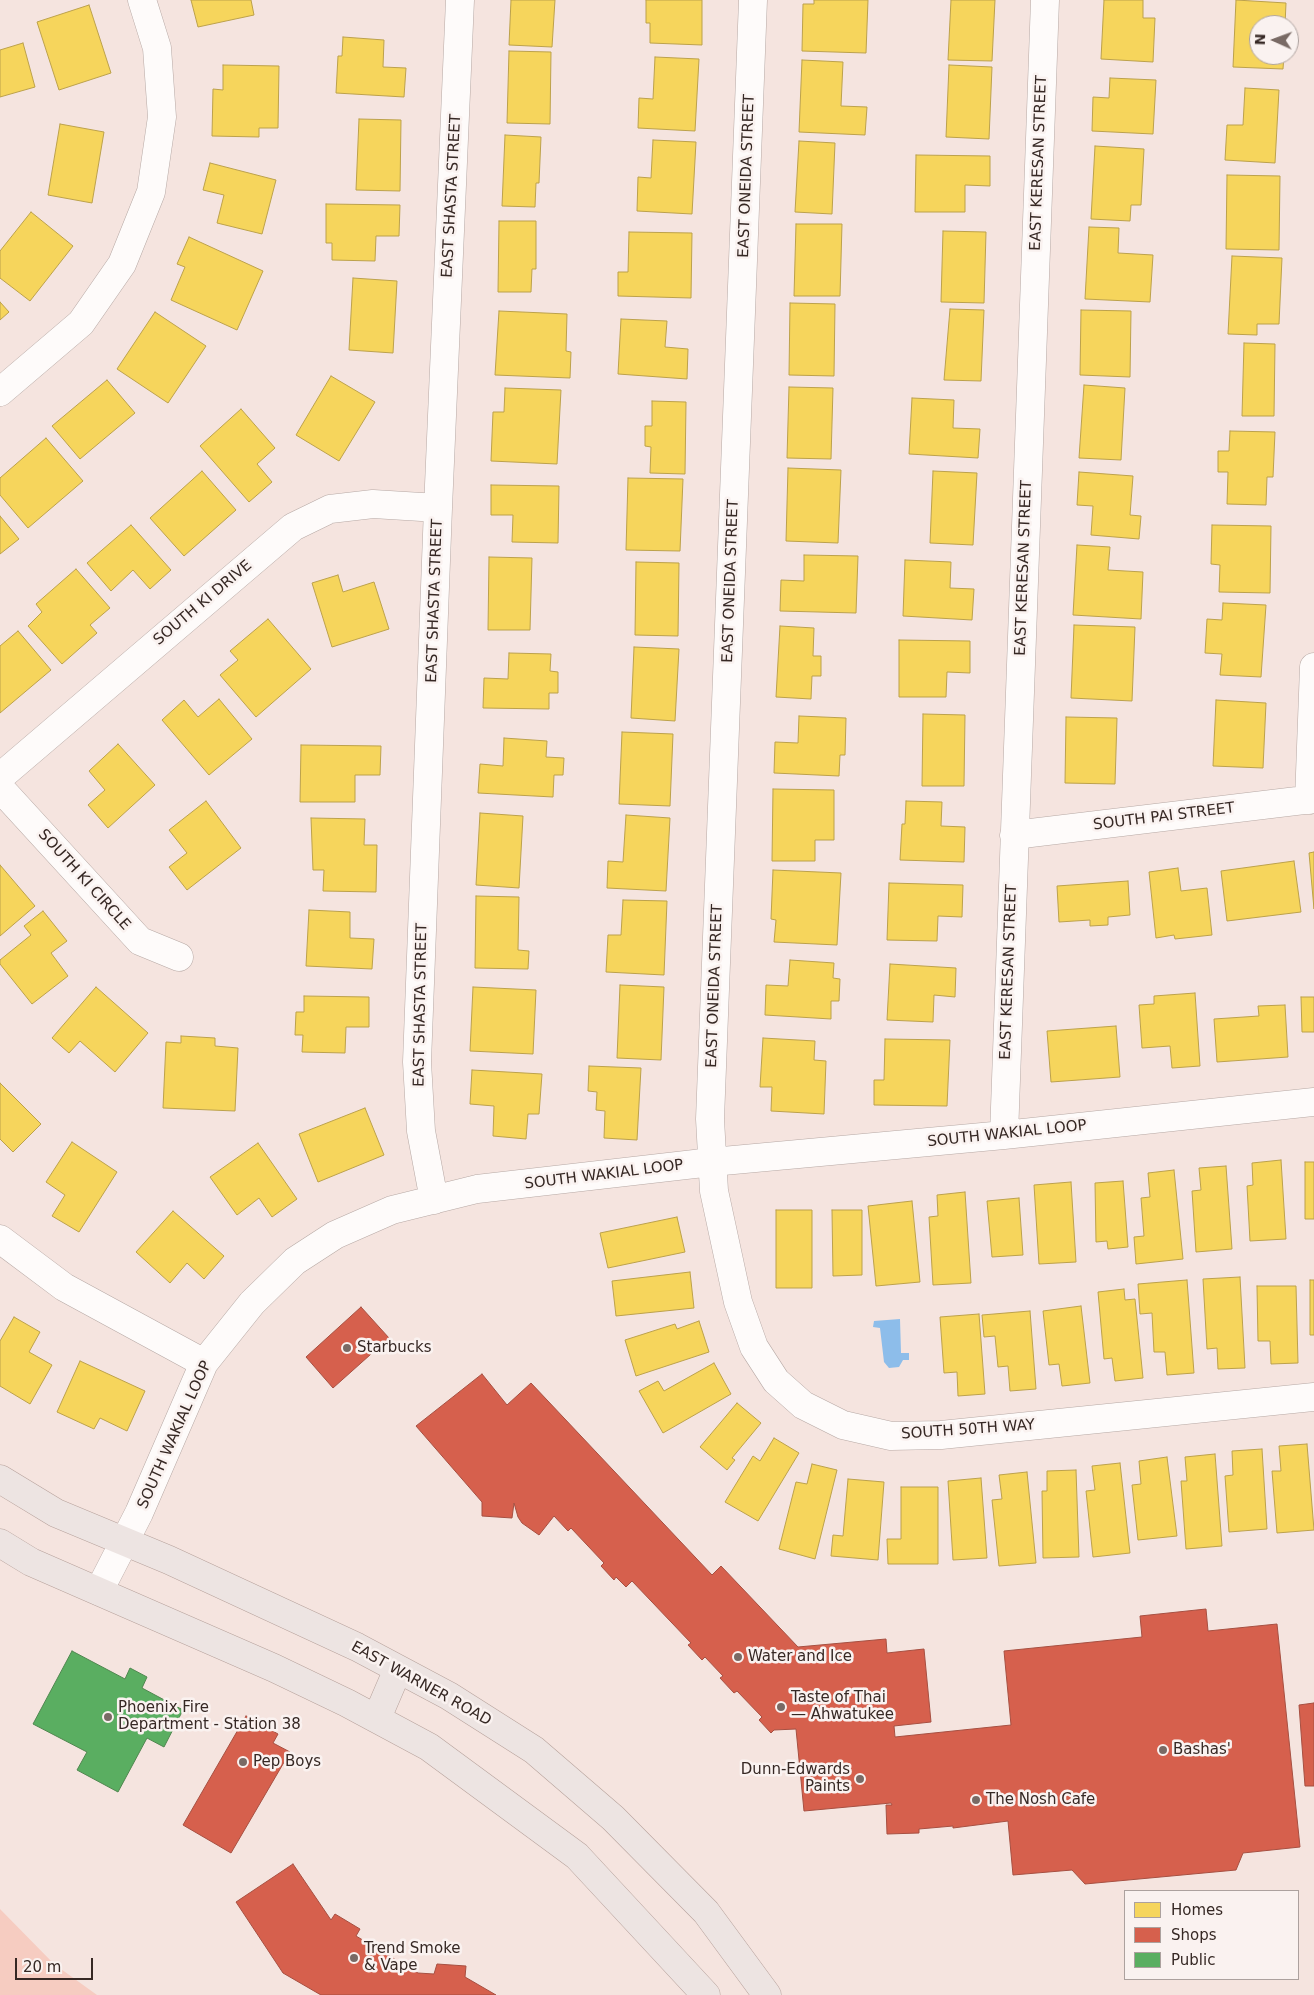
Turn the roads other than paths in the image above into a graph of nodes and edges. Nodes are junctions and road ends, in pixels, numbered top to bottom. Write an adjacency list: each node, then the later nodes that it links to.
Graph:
1 (142, 0): 5 (street)
2 (460, 0): 6 (street, EAST SHASTA STREET)
3 (753, 0): 15 (street, EAST ONEIDA STREET)
4 (1045, 0): 11 (street, EAST KERESAN STREET)
5 (0, 392)
6 (438, 508): 8 (street, SOUTH KI DRIVE); 16 (street, EAST SHASTA STREET)
7 (1314, 667): 10 (street)
8 (0, 777)
9 (0, 788): 12 (street, SOUTH KI CIRCLE)
10 (1312, 800): 11 (street, SOUTH PAI STREET)
11 (1014, 835): 14 (street, EAST KERESAN STREET)
12 (179, 957)
13 (1314, 1102): 14 (street, SOUTH WAKIAL LOOP)
14 (1004, 1135): 15 (street, SOUTH WAKIAL LOOP)
15 (712, 1162): 16 (street, SOUTH WAKIAL LOOP); 19 (street, SOUTH 50TH WAY)
16 (434, 1200): 18 (street, SOUTH WAKIAL LOOP)
17 (0, 1239): 18 (street)
18 (204, 1363): 22 (street, SOUTH WAKIAL LOOP)
19 (1314, 1397)
20 (0, 1479): 22 (main road, EAST WARNER ROAD)
21 (0, 1543): 23 (main road)
22 (124, 1543): 23 (street, SOUTH WAKIAL LOOP); 24 (main road, EAST WARNER ROAD)
23 (100, 1591): 25 (main road)
24 (398, 1669): 25 (main road); 27 (main road, EAST WARNER ROAD)
25 (377, 1718): 26 (main road)
26 (706, 1995)
27 (766, 1995)

